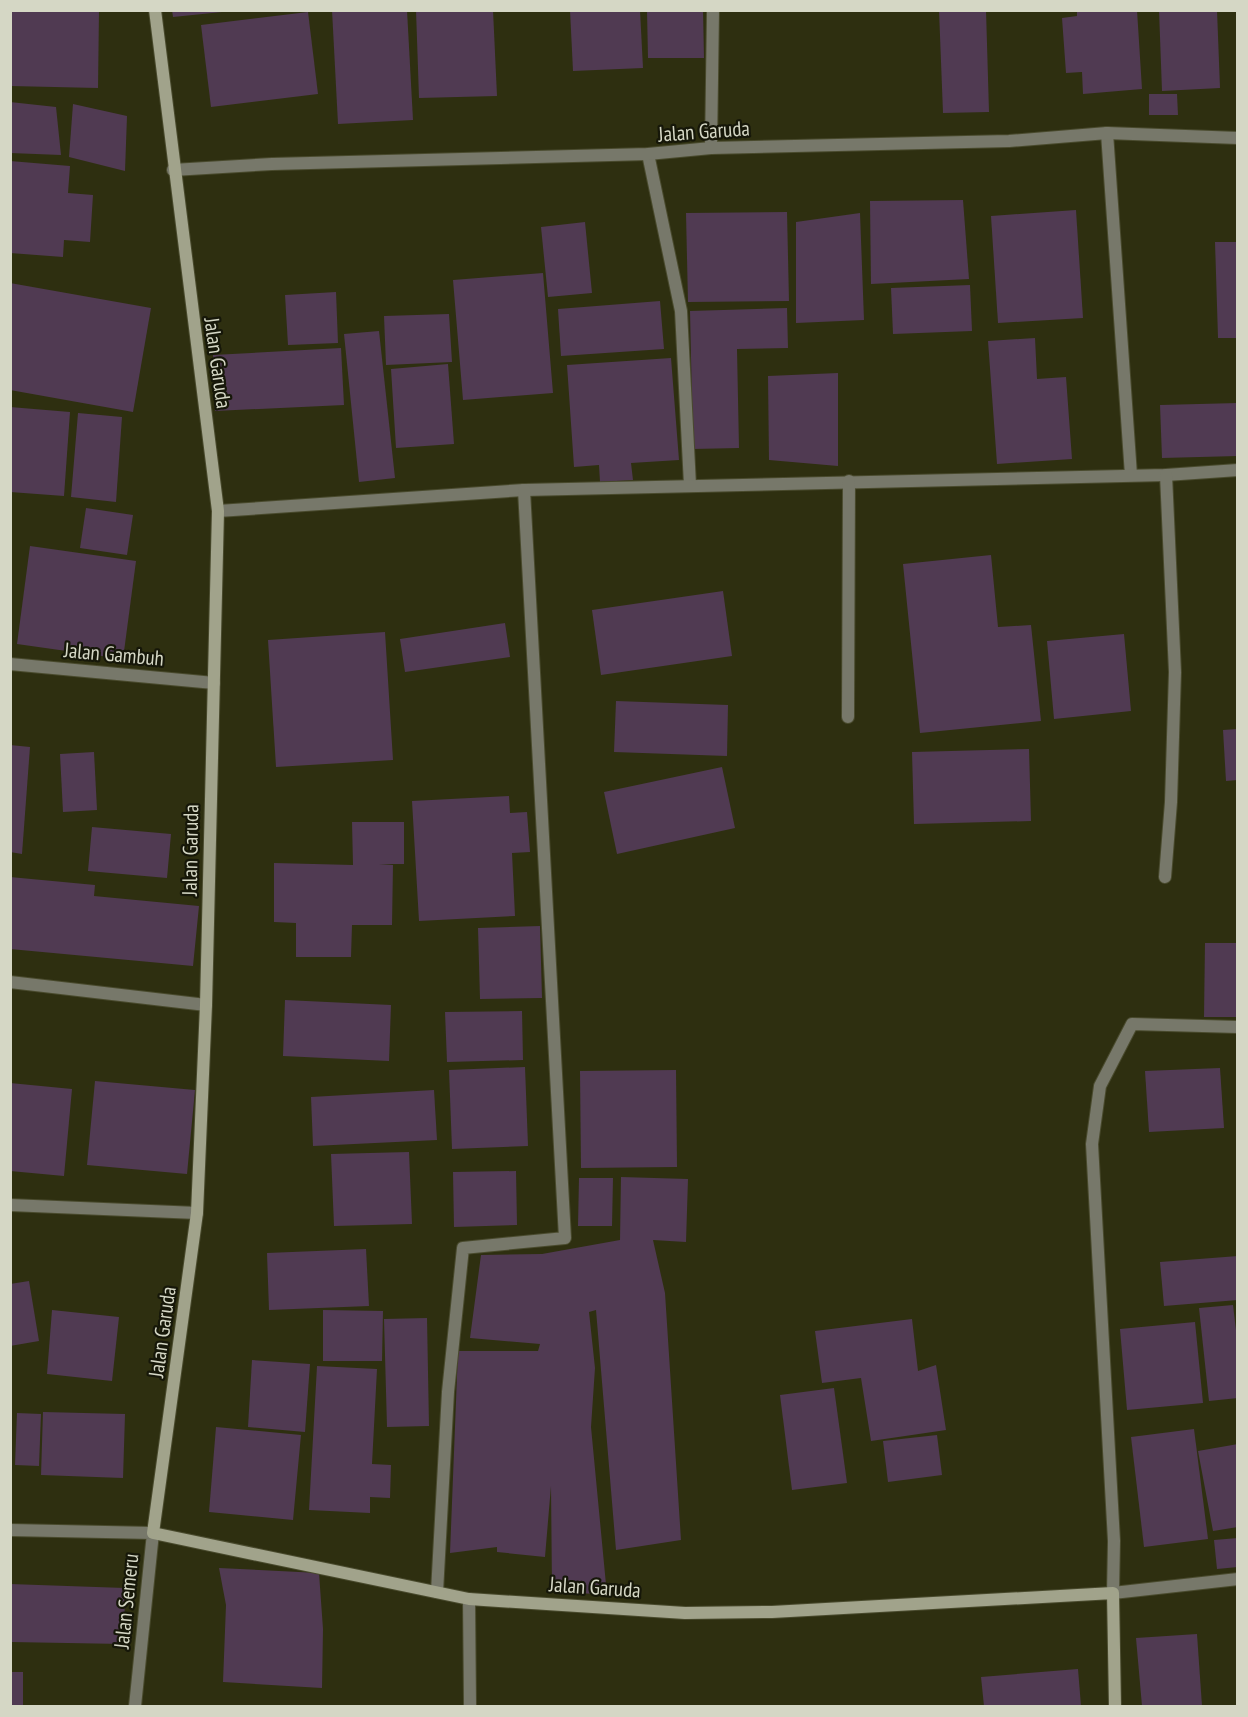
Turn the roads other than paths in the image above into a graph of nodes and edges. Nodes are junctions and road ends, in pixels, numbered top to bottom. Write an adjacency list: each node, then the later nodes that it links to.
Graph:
1 (155, 10): 7 (main road, Jalan Garuda)
2 (713, 10): 5 (street)
3 (1107, 133): 4 (street, Jalan Garuda); 5 (street, Jalan Garuda); 9 (street)
4 (1238, 138)
5 (711, 148): 6 (street, Jalan Garuda)
6 (648, 154): 7 (street, Jalan Garuda); 12 (street)
7 (173, 170): 14 (main road, Jalan Garuda)
8 (1238, 470): 10 (street)
9 (1131, 475): 10 (street); 11 (street)
10 (1166, 475): 18 (street)
11 (849, 481): 12 (street); 17 (street)
12 (690, 485): 13 (street)
13 (524, 490): 14 (street); 27 (street)
14 (218, 511): 16 (main road, Jalan Garuda)
15 (10, 664): 16 (street, Jalan Gambuh)
16 (214, 683): 20 (main road, Jalan Garuda)
17 (848, 717)
18 (1165, 877)
19 (10, 982): 20 (street)
20 (206, 1005): 23 (main road, Jalan Garuda)
21 (1238, 1027): 28 (street)
22 (10, 1205): 23 (street)
23 (197, 1213): 25 (main road, Jalan Garuda)
24 (10, 1530): 25 (street, Jalan Semeru)
25 (153, 1533): 27 (main road, Jalan Garuda); 30 (street, Jalan Semeru)
26 (1238, 1579): 28 (street)
27 (437, 1592): 29 (main road, Jalan Garuda)
28 (1113, 1593): 29 (main road, Jalan Garuda); 32 (main road)
29 (469, 1599): 31 (street)
30 (135, 1707)
31 (470, 1707)
32 (1115, 1707)

